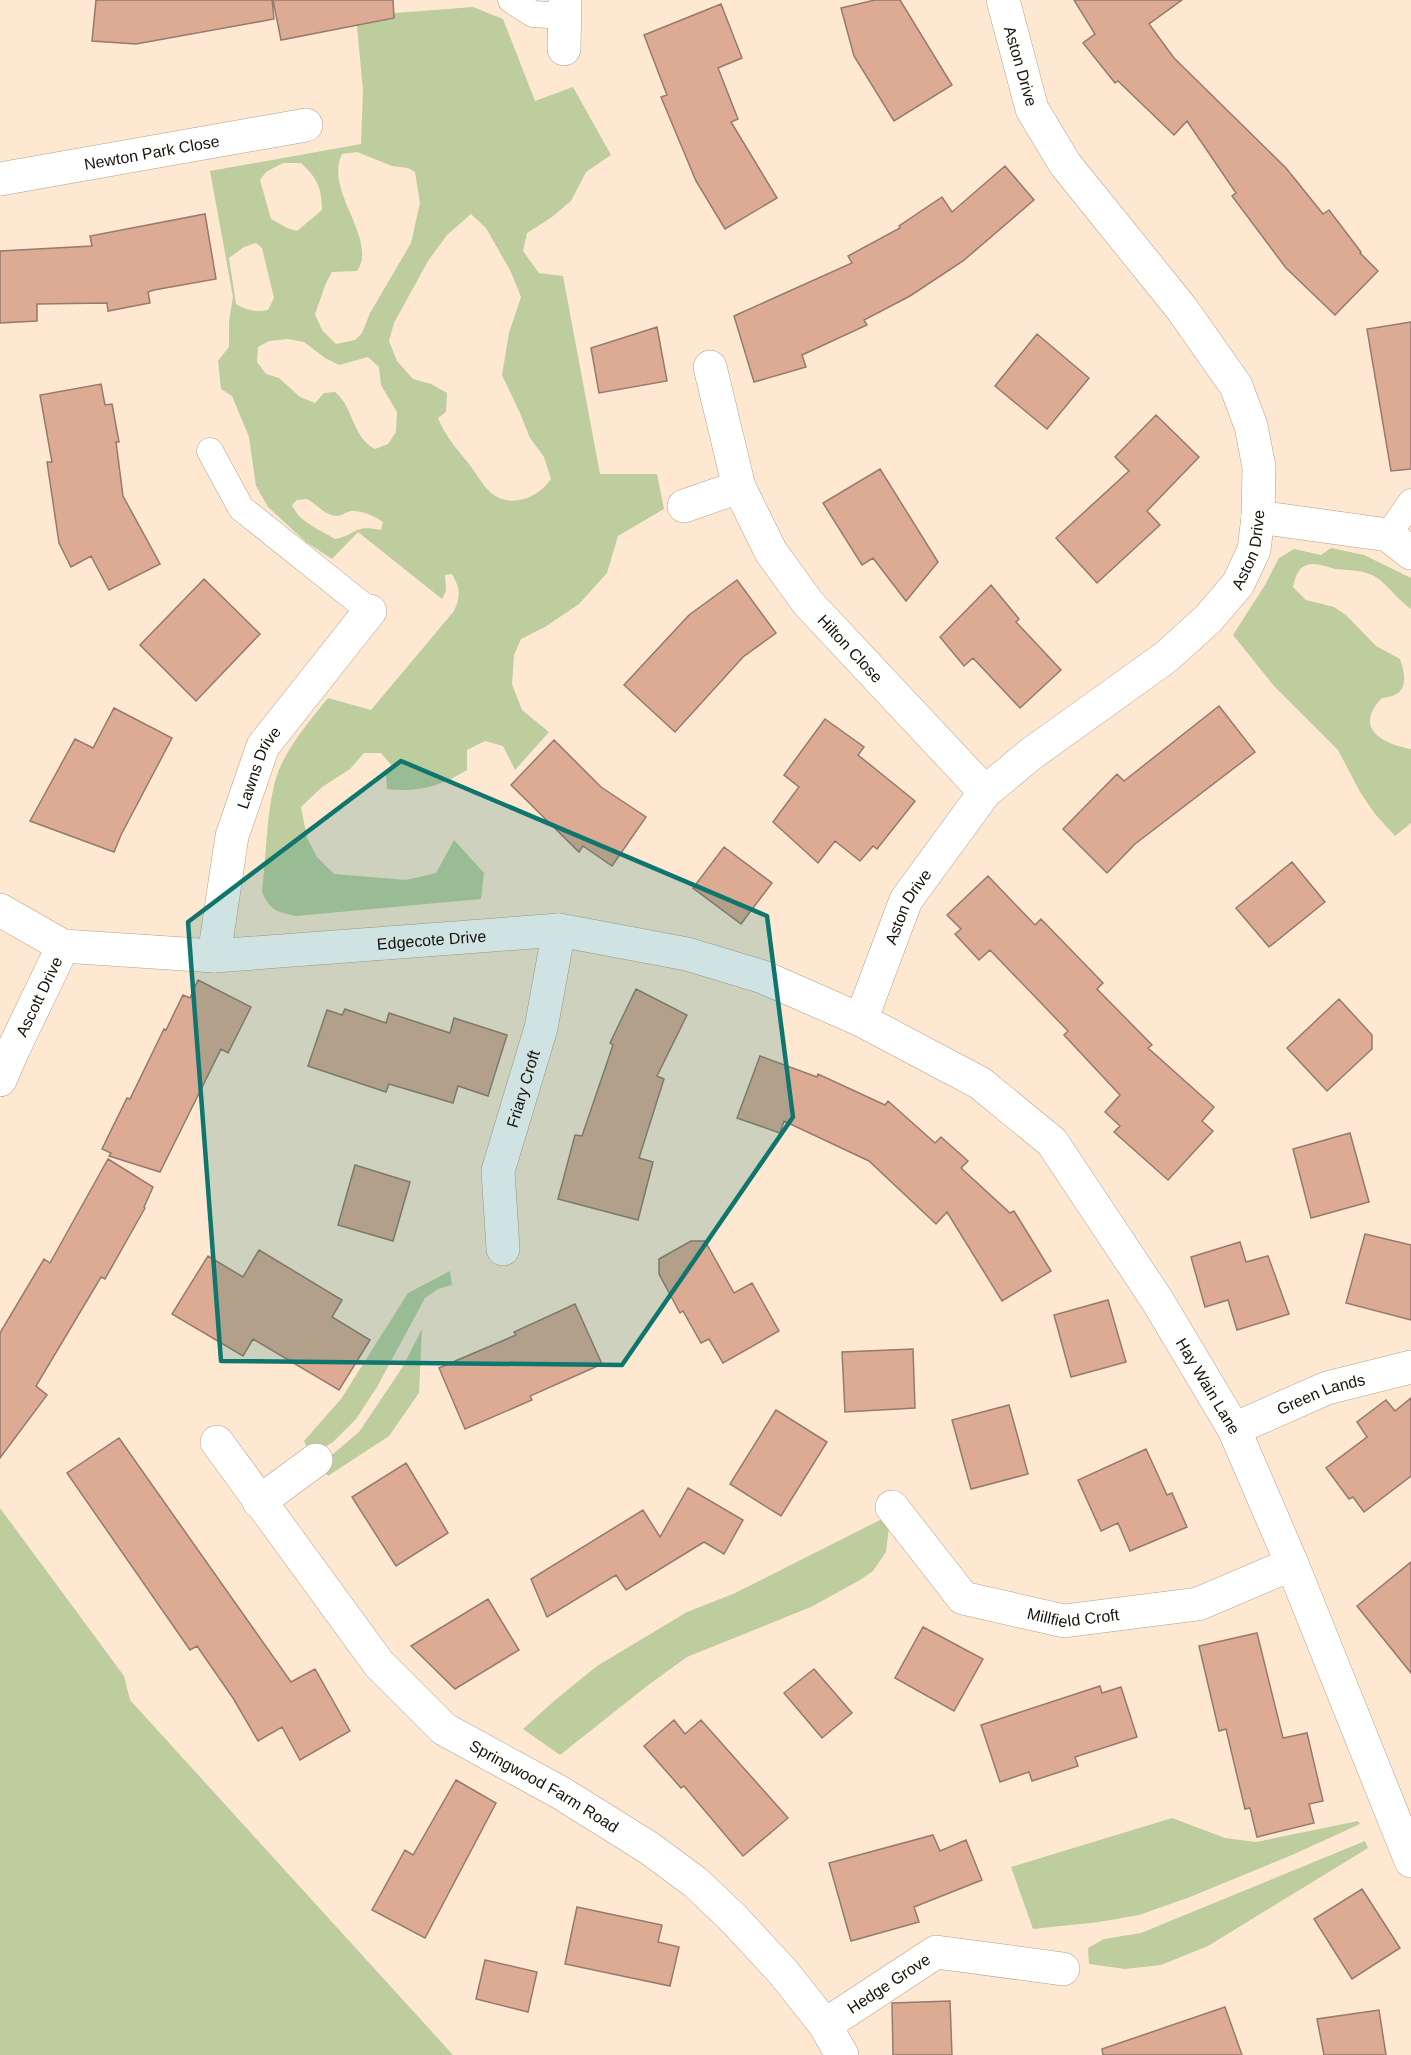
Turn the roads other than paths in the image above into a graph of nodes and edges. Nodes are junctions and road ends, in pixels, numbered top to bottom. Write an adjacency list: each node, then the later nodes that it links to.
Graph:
1 (511, 0): 3 (lane)
2 (1003, 0): 12 (street, Aston Drive)
3 (565, 8): 4 (street)
4 (564, 49)
5 (306, 125): 6 (street, Newton Park Close)
6 (0, 179)
7 (710, 367): 9 (street, Hilton Close)
8 (210, 451): 14 (lane)
9 (739, 487): 11 (street); 15 (street, Hilton Close)
10 (1411, 502): 13 (lane)
11 (684, 506)
12 (1258, 517): 13 (street); 15 (street, Aston Drive)
13 (1399, 544)
14 (370, 611): 19 (street, Lawns Drive)
15 (985, 792): 20 (street, Aston Drive)
16 (0, 910): 18 (street, Edgecote Drive)
17 (559, 930): 19 (street, Edgecote Drive); 20 (street, Edgecote Drive); 22 (street, Friary Croft)
18 (63, 946): 19 (street, Edgecote Drive); 21 (street, Ascott Drive)
19 (214, 956)
20 (861, 1020): 24 (street, Hay Wain Lane)
21 (0, 1080)
22 (503, 1248)
23 (1411, 1367): 24 (street, Green Lands)
24 (1234, 1429): 29 (street, Hay Wain Lane)
25 (217, 1442): 27 (street, Springwood Farm Road)
26 (316, 1460): 27 (street)
27 (259, 1502): 32 (street, Springwood Farm Road)
28 (892, 1507): 29 (street, Millfield Croft)
29 (1292, 1564): 30 (street, Hay Wain Lane)
30 (1408, 1849)
31 (1063, 1969): 32 (street, Hedge Grove)
32 (825, 2025): 33 (street, Springwood Farm Road)
33 (842, 2055)

